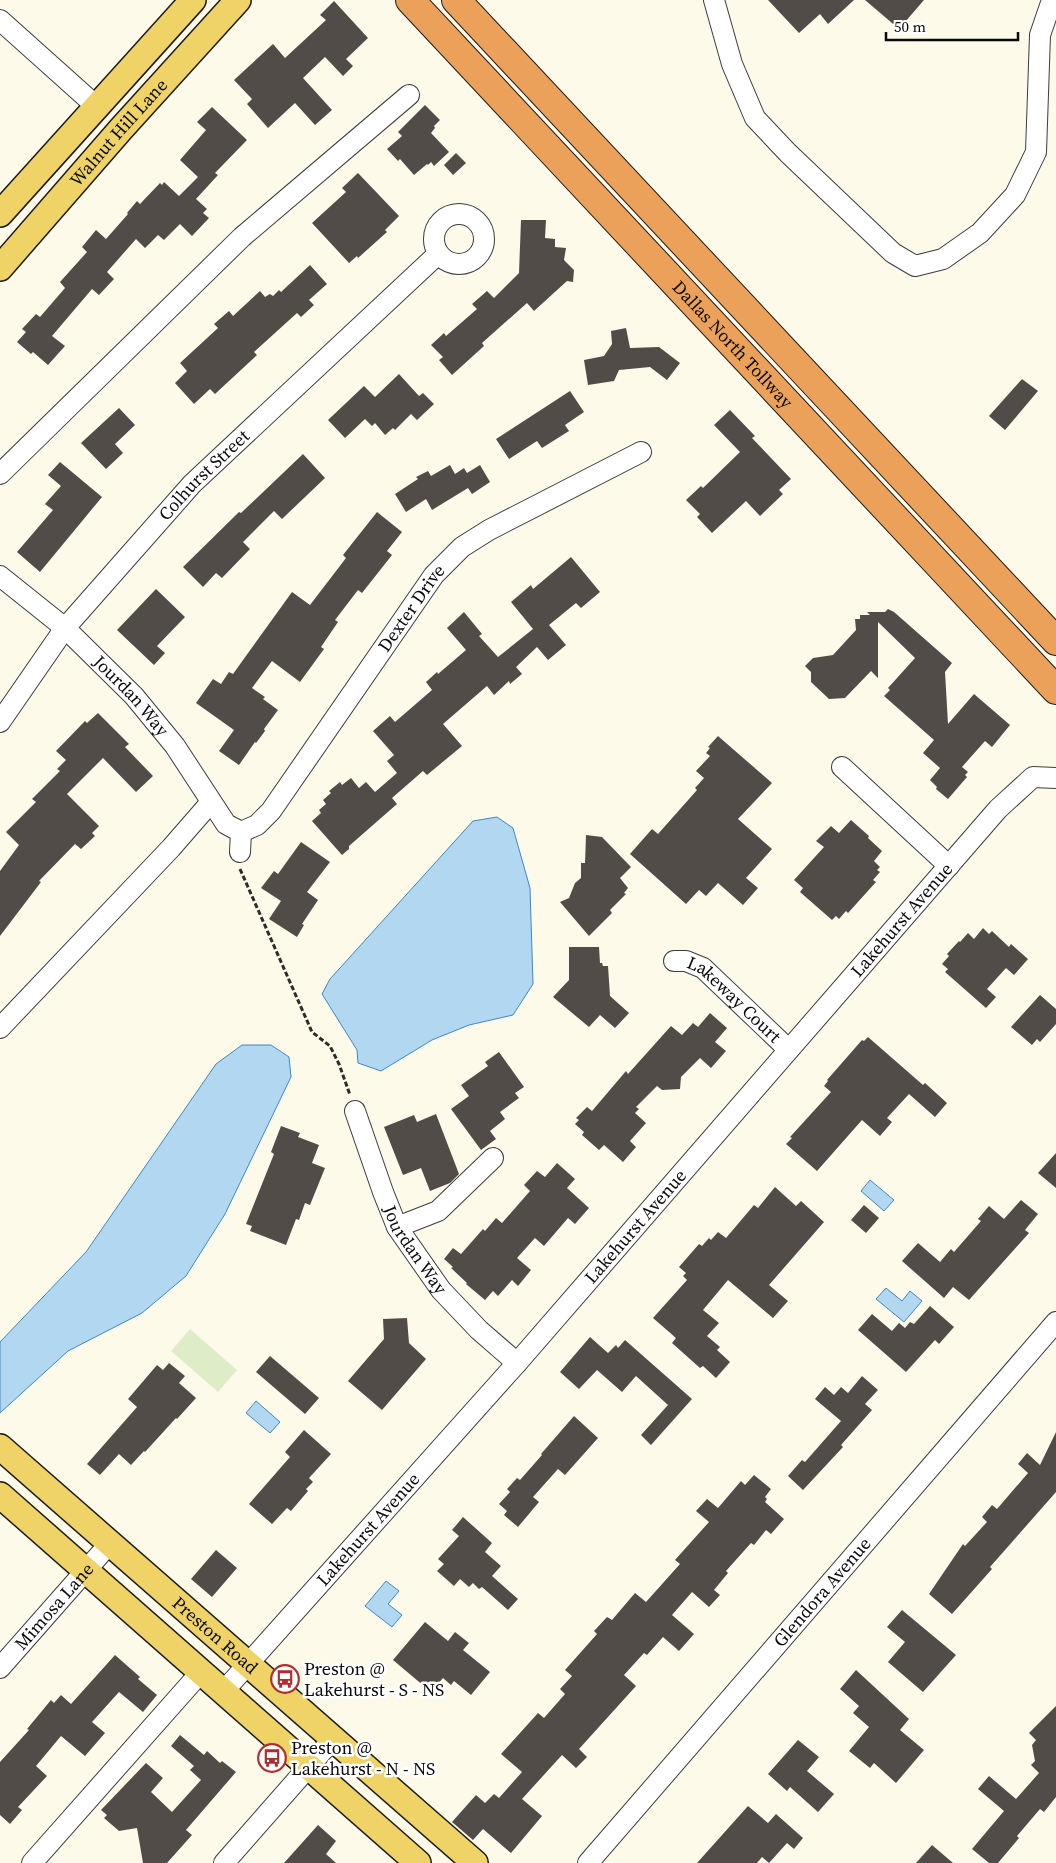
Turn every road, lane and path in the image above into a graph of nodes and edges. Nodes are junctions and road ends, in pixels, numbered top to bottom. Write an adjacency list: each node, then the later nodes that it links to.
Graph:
1 (193, 0): 9 (main road, Walnut Hill Lane)
2 (238, 0): 10 (main road, Walnut Hill Lane)
3 (410, 0): 19 (highway, Dallas North Tollway)
4 (456, 0): 18 (highway, Dallas North Tollway)
5 (714, 0): 6 (street)
6 (1052, 0)
7 (0, 20): 9 (street)
8 (409, 95): 15 (street)
9 (96, 106): 10 (main road); 11 (main road, Walnut Hill Lane)
10 (121, 129): 13 (main road, Walnut Hill Lane)
11 (0, 214)
12 (438, 254): 17 (street, Colhurst Street)
13 (0, 268)
14 (640, 452): 24 (street, Dexter Drive)
15 (0, 474)
16 (0, 576): 17 (street, Jourdan Way)
17 (65, 628): 20 (street, Colhurst Street); 23 (street, Jourdan Way)
18 (1056, 641)
19 (1056, 690)
20 (0, 722)
21 (842, 767): 26 (street)
22 (1056, 778): 26 (street, Lakehurst Avenue)
23 (211, 802): 24 (street, Jourdan Way); 28 (street)
24 (241, 832): 25 (street)
25 (240, 852): 30 (path)
26 (949, 866): 29 (street, Lakehurst Avenue)
27 (674, 961): 29 (street, Lakeway Court)
28 (0, 1028)
29 (788, 1049): 35 (street, Lakehurst Avenue)
30 (346, 1085)
31 (356, 1111): 33 (street, Jourdan Way)
32 (493, 1158): 33 (street)
33 (397, 1227): 35 (street, Jourdan Way)
34 (1056, 1322): 50 (street, Glendora Avenue)
35 (517, 1363): 40 (street, Lakehurst Avenue)
36 (0, 1447): 38 (main road, Preston Road)
37 (0, 1495): 39 (main road, Preston Road)
38 (110, 1543): 39 (street, Mimosa Lane); 40 (main road, Preston Road)
39 (86, 1571): 41 (street, Mimosa Lane); 42 (main road, Preston Road)
40 (248, 1664): 43 (street, Lakehurst Avenue); 44 (main road, Preston Road)
41 (0, 1668)
42 (201, 1672): 43 (main road, Preston Road); 46 (street)
43 (223, 1692): 45 (main road, Preston Road)
44 (333, 1739): 45 (street); 49 (main road, Preston Road)
45 (308, 1767): 47 (street); 48 (main road, Preston Road)
46 (32, 1863)
47 (224, 1863)
48 (418, 1863)
49 (475, 1863)
50 (588, 1863)

